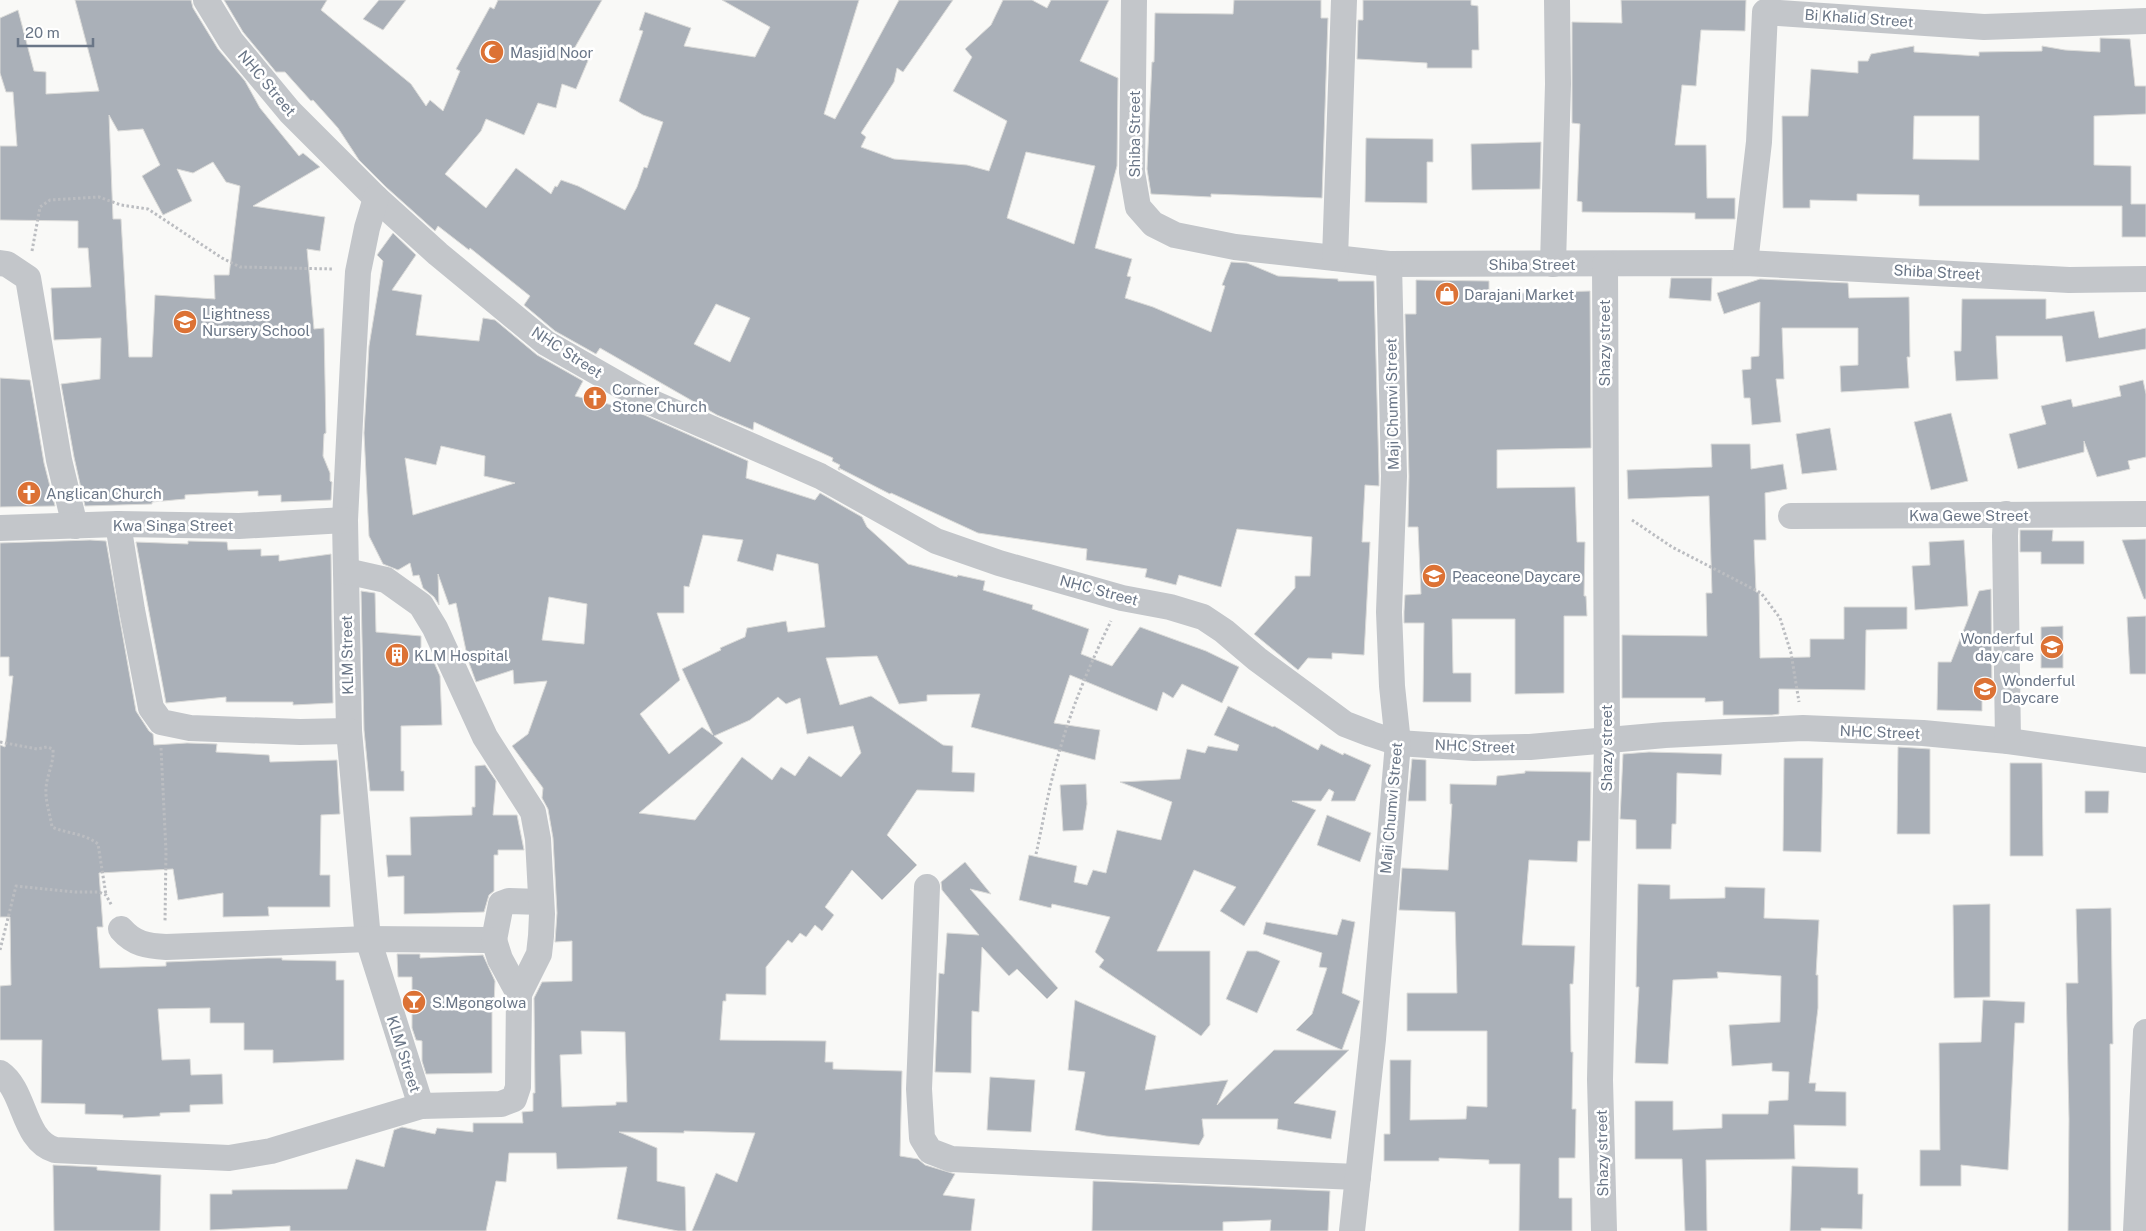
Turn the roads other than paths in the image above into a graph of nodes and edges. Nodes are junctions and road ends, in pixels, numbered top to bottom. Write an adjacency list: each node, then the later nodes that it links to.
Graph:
1 (206, 0): 7 (street, NHC Street)
2 (1134, 0): 8 (street, Shiba Street)
3 (1344, 0): 8 (street)
4 (1557, 0): 11 (street)
5 (1765, 6): 6 (street, Bi Khalid Street); 13 (street, Bi Khalid Street)
6 (2146, 21)
7 (376, 198): 18 (street, KLM Street); 26 (street, NHC Street)
8 (1334, 258): 10 (street, Shiba Street)
9 (0, 263): 20 (street)
10 (1389, 264): 11 (street, Shiba Street); 26 (street, Maji Chumvi Street)
11 (1553, 264): 12 (street, Shiba Street)
12 (1605, 264): 13 (street, Shiba Street); 24 (street, Shazy street)
13 (1745, 264): 14 (street, Shiba Street)
14 (2146, 279)
15 (2006, 514): 16 (street, Kwa Gewe Street); 17 (street, Kwa Gewe Street); 25 (street)
16 (2146, 514)
17 (1791, 516)
18 (345, 520): 19 (street, Kwa Singa Street); 22 (street, KLM Street)
19 (118, 524): 20 (street, Kwa Singa Street); 23 (street)
20 (76, 526): 21 (street, Kwa Singa Street)
21 (0, 528)
22 (346, 571): 23 (street, KLM Street); 29 (street)
23 (349, 731): 31 (street, KLM Street)
24 (1607, 741): 25 (street, NHC Street); 26 (street, NHC Street); 39 (street, Shazy street)
25 (2008, 741): 27 (street, NHC Street)
26 (1398, 743): 37 (street, Maji Chumvi Street)
27 (2146, 760)
28 (927, 887): 37 (street)
29 (541, 902): 32 (street); 33 (street)
30 (121, 929): 31 (street)
31 (368, 939): 32 (street); 36 (street, KLM Street)
32 (494, 940): 33 (street)
33 (519, 994): 36 (street)
34 (2146, 1032): 40 (street)
35 (0, 1073): 36 (street)
36 (421, 1106)
37 (1358, 1177): 38 (street, Maji Chumvi Street)
38 (1352, 1231)
39 (1604, 1231)
40 (2136, 1231)

